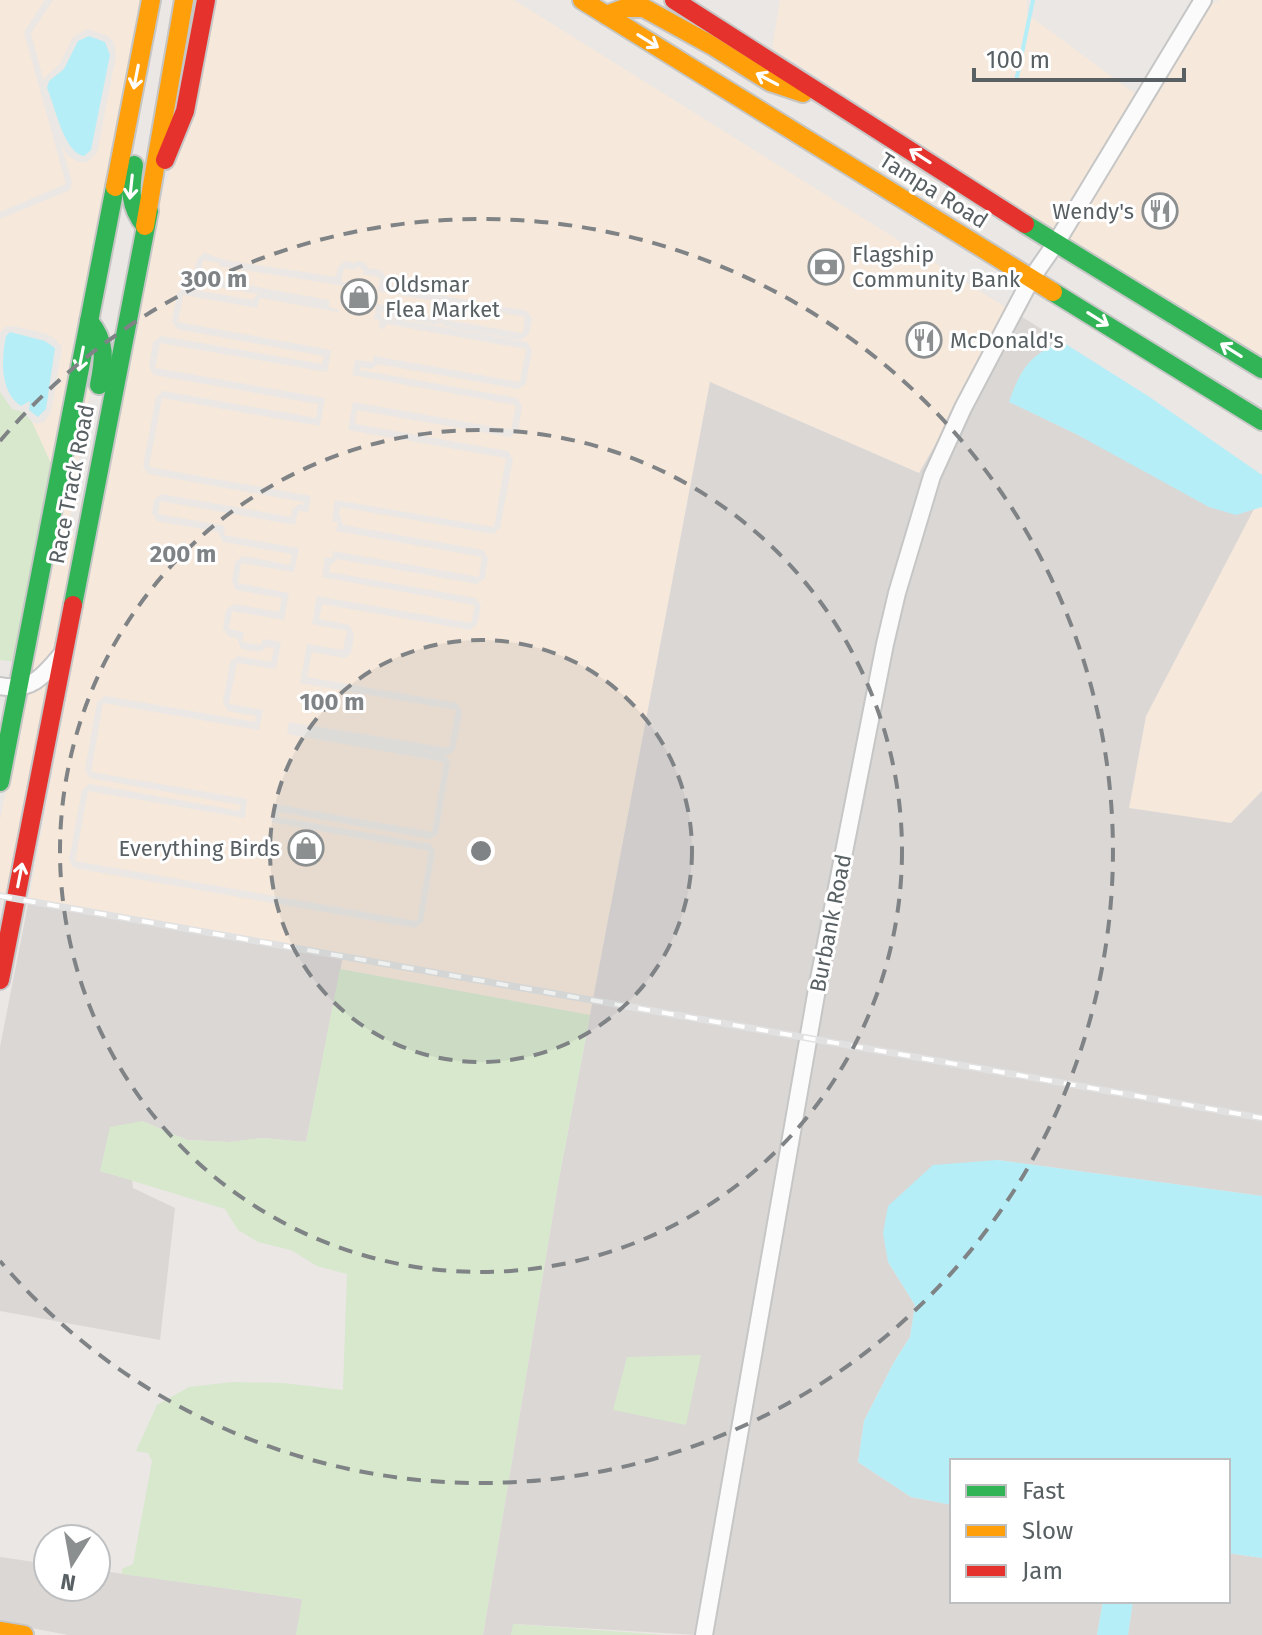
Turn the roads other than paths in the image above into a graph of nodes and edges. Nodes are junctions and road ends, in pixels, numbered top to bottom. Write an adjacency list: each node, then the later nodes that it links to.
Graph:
1 (151, 0): 14 (main road, Race Track Road, one-way to 14)
2 (166, 0): 12 (main road, one-way to 12)
3 (184, 0): 12 (main road)
4 (195, 0): 11 (main road, Race Track Road)
5 (206, 0): 11 (main road)
6 (582, 0): 9 (main road, Tampa Road)
7 (674, 0): 10 (main road, Tampa Road)
8 (1203, 0): 13 (street, Burbank Road)
9 (606, 15): 10 (main road, one-way to 9); 15 (main road, Tampa Road, one-way to 15)
10 (840, 105): 13 (main road, Tampa Road, one-way to 10)
11 (164, 162): 12 (main road, Race Track Road)
12 (145, 226): 14 (main road); 16 (main road, Race Track Road)
13 (1056, 243): 15 (street, Burbank Road); 18 (main road, Tampa Road, one-way to 13)
14 (100, 263): 17 (main road, Race Track Road)
15 (1031, 279): 19 (main road, Tampa Road, one-way to 19); 29 (street, Burbank Road)
16 (132, 291): 17 (main road); 20 (main road, Race Track Road)
17 (89, 321): 20 (main road); 22 (main road, Race Track Road, one-way to 22)
18 (1262, 369)
19 (1262, 421)
20 (83, 548): 21 (main road, Race Track Road)
21 (77, 579): 22 (main road); 23 (main road, Race Track Road)
22 (36, 597): 24 (main road, Race Track Road)
23 (62, 654): 24 (street); 26 (main road, Race Track Road, one-way to 23)
24 (9, 688): 25 (main road, Race Track Road)
25 (0, 782)
26 (0, 980)
27 (0, 1631): 28 (main road)
28 (24, 1635)
29 (704, 1635)

